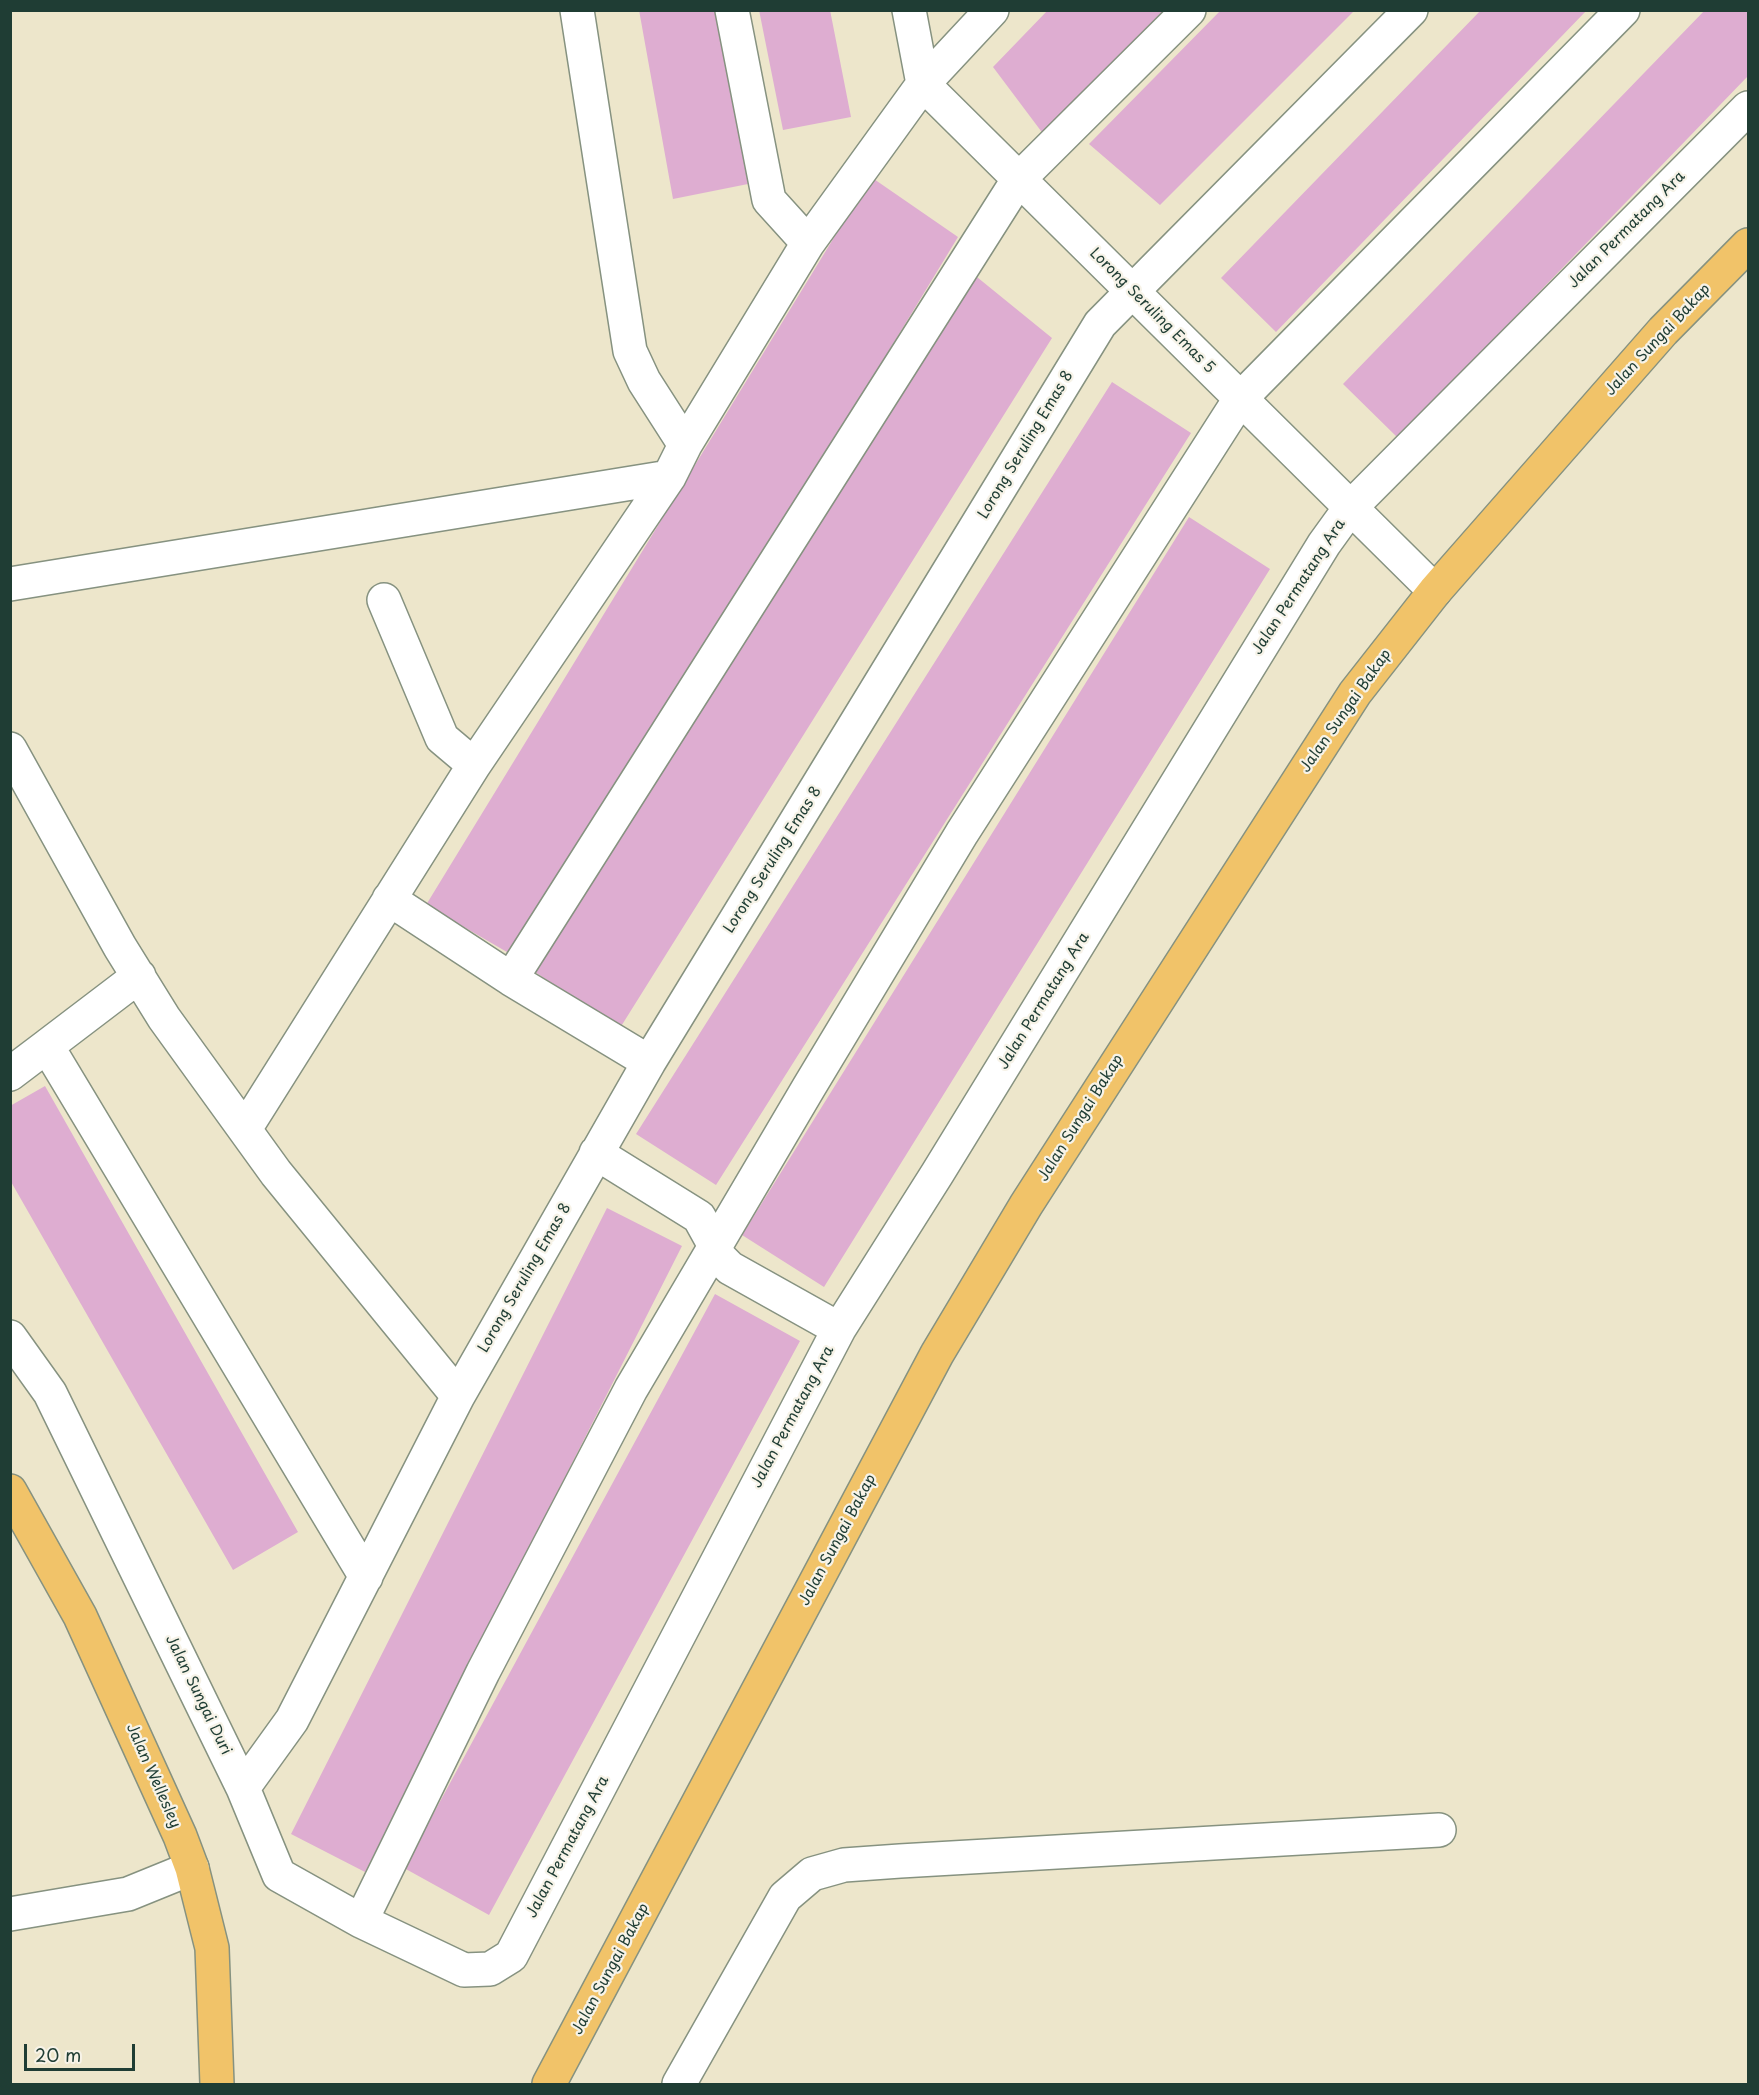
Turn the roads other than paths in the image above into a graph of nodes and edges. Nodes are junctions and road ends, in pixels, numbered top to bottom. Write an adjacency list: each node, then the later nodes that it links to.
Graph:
1 (577, 10): 15 (street)
2 (732, 10): 11 (street)
3 (909, 10): 8 (street)
4 (992, 10): 8 (street)
5 (1188, 10): 10 (street)
6 (1412, 10): 13 (street, Lorong Seruling Emas 8)
7 (1623, 10): 14 (street)
8 (923, 84): 10 (street, Lorong Seruling Emas 5); 11 (street)
9 (1749, 108): 17 (street, Jalan Permatang Ara)
10 (1018, 180): 13 (street, Lorong Seruling Emas 5); 25 (street)
11 (808, 243): 15 (street)
12 (1749, 245): 19 (main road, Jalan Sungai Bakap)
13 (1132, 292): 14 (street, Lorong Seruling Emas 5); 27 (street, Lorong Seruling Emas 8)
14 (1240, 399): 17 (street, Lorong Seruling Emas 5); 31 (street)
15 (685, 445): 16 (street)
16 (669, 477): 18 (street); 22 (street)
17 (1350, 508): 19 (street, Lorong Seruling Emas 5); 32 (street, Jalan Permatang Ara)
18 (10, 584)
19 (1435, 591): 43 (main road, Jalan Sungai Bakap)
20 (384, 600): 22 (street)
21 (10, 749): 24 (street)
22 (474, 765): 23 (street)
23 (388, 899): 25 (street); 29 (street)
24 (139, 976): 26 (street); 29 (street)
25 (511, 979): 27 (street)
26 (47, 1046): 28 (street); 36 (street)
27 (649, 1062): 30 (street, Lorong Seruling Emas 8)
28 (10, 1074)
29 (245, 1129): 34 (street)
30 (596, 1153): 31 (street); 34 (street, Lorong Seruling Emas 8)
31 (715, 1246): 32 (street); 41 (street)
32 (839, 1329): 42 (street, Jalan Permatang Ara)
33 (10, 1337): 37 (street, Jalan Sungai Duri)
34 (458, 1396): 36 (street, Lorong Seruling Emas 8)
35 (10, 1491): 39 (main road, Jalan Wellesley)
36 (366, 1577): 37 (street, Lorong Seruling Emas 8)
37 (243, 1788): 41 (street, Jalan Sungai Duri)
38 (1439, 1830): 45 (street)
39 (192, 1868): 40 (street); 44 (main road, Jalan Wellesley)
40 (10, 1914)
41 (361, 1921): 42 (street, Jalan Sungai Duri)
42 (464, 1970)
43 (550, 2084)
44 (217, 2085)
45 (679, 2085)

